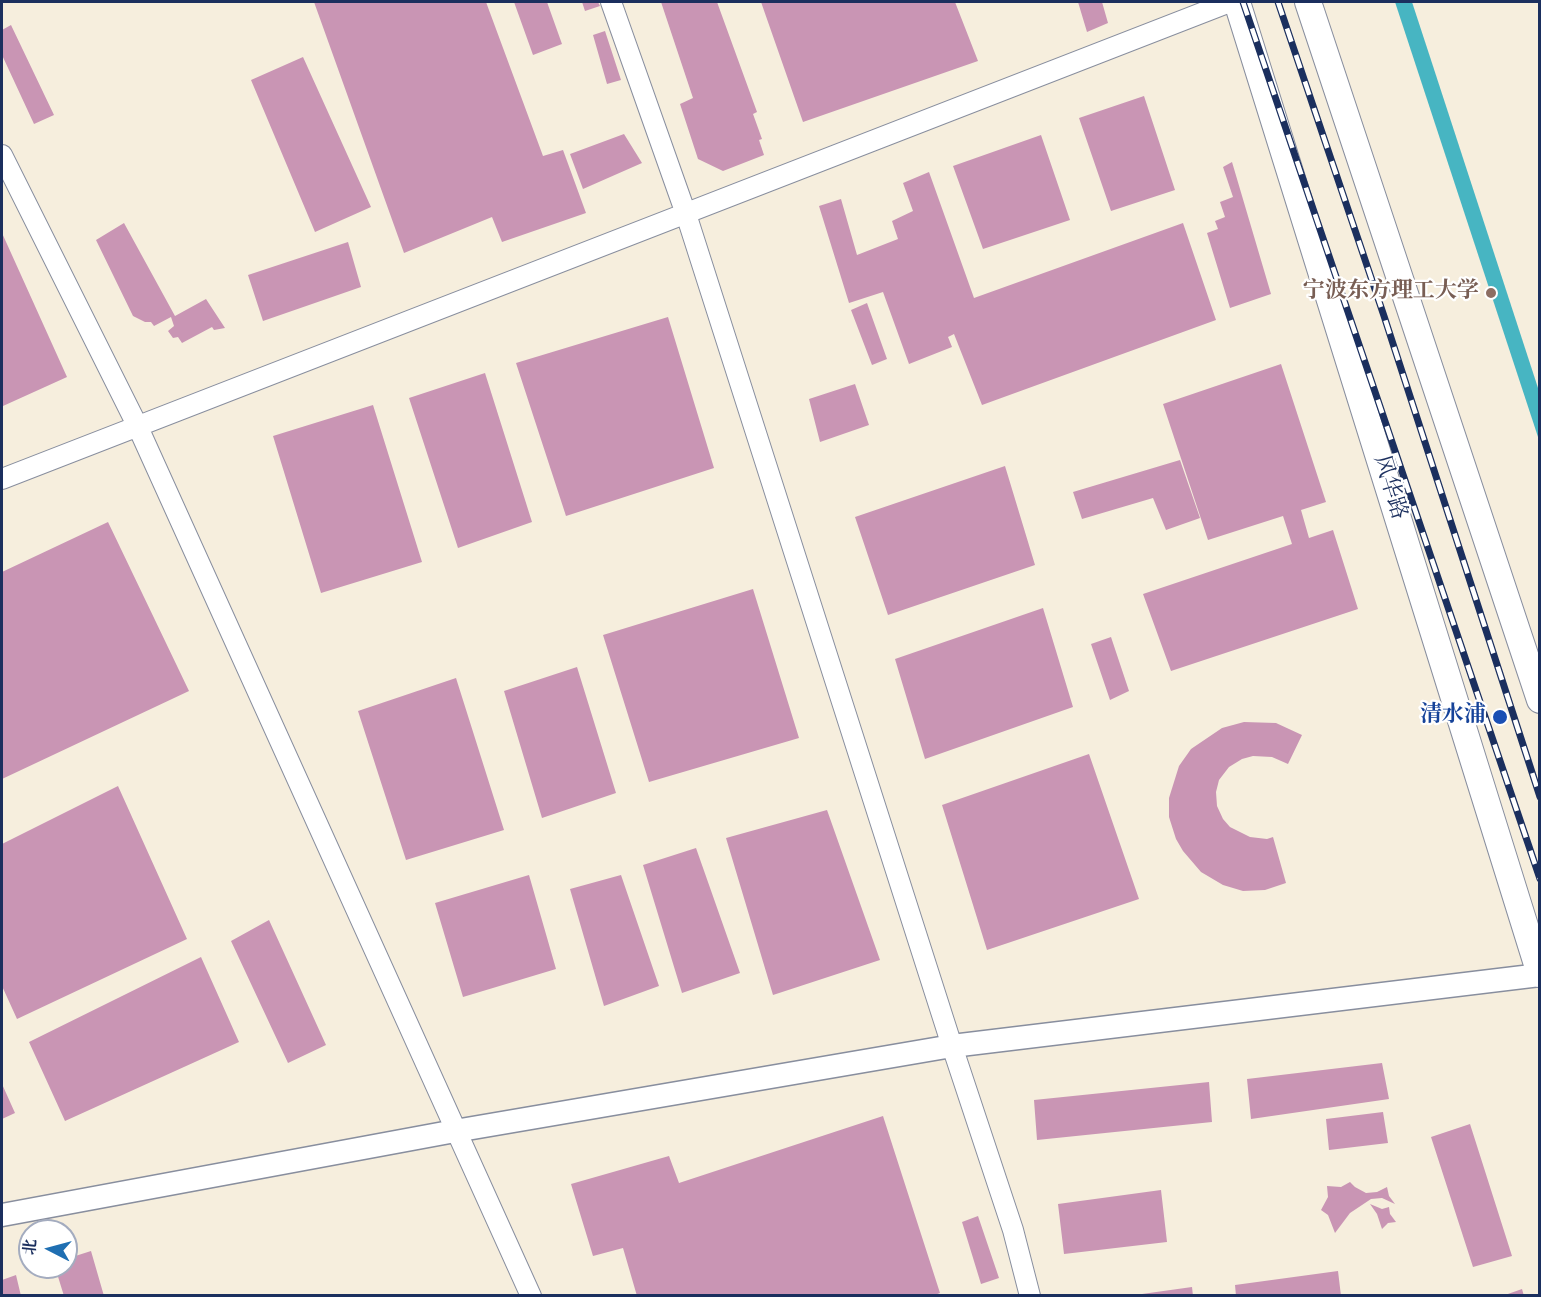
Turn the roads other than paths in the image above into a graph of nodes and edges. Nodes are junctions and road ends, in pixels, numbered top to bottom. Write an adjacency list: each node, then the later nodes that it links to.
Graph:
1 (611, 2): 6 (street)
2 (1230, 2): 6 (street)
3 (1237, 2): 10 (main road, 风华路)
4 (1308, 2): 9 (main road)
5 (2, 155): 7 (street)
6 (686, 214): 7 (street); 11 (street)
7 (137, 425): 8 (street); 12 (street)
8 (2, 479)
9 (1539, 700)
10 (1539, 974): 11 (main road)
11 (952, 1046): 12 (main road); 15 (street)
12 (455, 1131): 13 (main road); 14 (street)
13 (2, 1215)
14 (531, 1296)
15 (1030, 1296)

